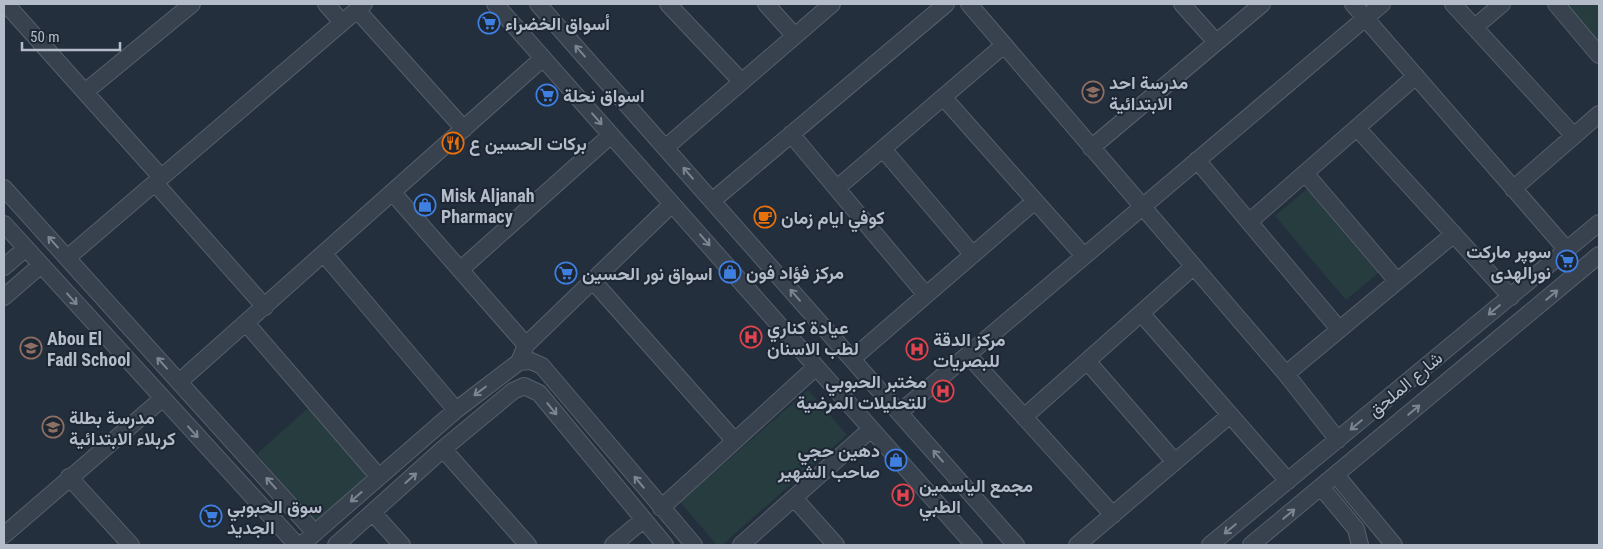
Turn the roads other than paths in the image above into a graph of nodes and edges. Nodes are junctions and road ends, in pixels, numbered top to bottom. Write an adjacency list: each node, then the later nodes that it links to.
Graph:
1 (192, 4): 29 (street)
2 (326, 4): 20 (street)
3 (495, 4): 26 (street)
4 (538, 4): 37 (street, one-way to 4)
5 (668, 4): 28 (street)
6 (766, 4): 22 (street)
7 (832, 4): 22 (street)
8 (946, 4): 34 (street)
9 (969, 4): 24 (street)
10 (1182, 4): 23 (street)
11 (1262, 4): 23 (street)
12 (1353, 4): 19 (street)
13 (1382, 4): 19 (street)
14 (1453, 4): 21 (street)
15 (1502, 4): 21 (street)
16 (1556, 4): 25 (street)
17 (360, 7): 20 (street); 33 (street)
18 (9, 8): 29 (street)
19 (1365, 18): 27 (street); 40 (street)
20 (342, 22): 42 (street)
21 (1474, 27): 36 (street)
22 (794, 35): 28 (street)
23 (1216, 42): 38 (street)
24 (1004, 45): 30 (street); 38 (street)
25 (1599, 54)
26 (543, 58): 33 (street); 35 (street, one-way to 35)
27 (1416, 76): 32 (street); 45 (street)
28 (742, 81): 37 (street)
29 (85, 92): 42 (street)
30 (944, 98): 39 (street); 48 (street)
31 (1599, 114): 36 (street)
32 (1356, 128): 41 (street); 54 (street)
33 (464, 129): 46 (street)
34 (792, 134): 44 (street); 47 (street)
35 (611, 135): 49 (street); 65 (street)
36 (1574, 136): 45 (street)
37 (665, 148): 47 (street, one-way to 37)
38 (1091, 148): 50 (street)
39 (883, 149): 44 (street); 58 (street)
40 (1197, 160): 50 (street); 51 (street)
41 (1305, 174): 51 (street); 67 (street)
42 (158, 180): 61 (street); 71 (street)
43 (4, 188): 61 (street, one-way to 43)
44 (837, 188): 68 (street)
45 (1513, 189): 56 (street)
46 (393, 193): 57 (street); 65 (street)
47 (712, 201): 77 (street, one-way to 47)
48 (1035, 201): 58 (street); 60 (street)
49 (672, 204): 66 (street); 80 (street, one-way to 80)
50 (1142, 207): 60 (street); 64 (street)
51 (1250, 222): 74 (street)
52 (1599, 223): 56 (street, شارع الملحق)
53 (4, 224): 55 (street)
54 (1454, 234): 67 (street); 70 (street)
55 (26, 248): 62 (street); 63 (street)
56 (1567, 250): 70 (street, شارع الملحق)
57 (324, 254): 71 (street); 85 (street)
58 (973, 255): 68 (street)
59 (1599, 255): 94 (street, شارع الملحق, one-way to 59)
60 (1084, 256): 76 (street)
61 (67, 258): 82 (street, one-way to 61)
62 (41, 265): 69 (street); 84 (street, one-way to 84)
63 (4, 267)
64 (1193, 267): 72 (street); 81 (street)
65 (460, 270): 75 (street)
66 (593, 281): 75 (street); 90 (street)
67 (1397, 281): 74 (street)
68 (926, 295): 77 (street)
69 (4, 297)
70 (1511, 297): 91 (street, شارع الملحق, one-way to 91)
71 (265, 307): 73 (street)
72 (1141, 313): 78 (street); 87 (street)
73 (246, 323): 82 (street); 95 (street)
74 (1340, 330): 81 (street)
75 (526, 345): 79 (street)
76 (968, 355): 86 (street); 88 (street)
77 (852, 359): 86 (street)
78 (1087, 361): 88 (street); 93 (street)
79 (519, 362): 83 (street); 85 (street, one-way to 85); 100 (street, one-way to 79)
80 (816, 367): 89 (street); 90 (street)
81 (1286, 374): 91 (street)
82 (179, 382): 104 (street, one-way to 82)
83 (524, 386): 92 (street); 103 (street, one-way to 103)
84 (163, 398): 96 (street); 107 (street, one-way to 107)
85 (456, 410): 95 (street)
86 (899, 412): 118 (street, one-way to 86)
87 (1230, 415): 93 (street); 97 (street)
88 (1024, 416): 102 (street)
89 (871, 429): 99 (street); 117 (street)
90 (734, 440): 100 (street)
91 (1338, 440): 97 (street, شارع الملحق)
92 (443, 449): 101 (street, one-way to 92); 111 (street)
93 (1175, 462): 102 (street)
94 (1336, 475): 98 (street, شارع الملحق); 123 (street)
95 (379, 477): 104 (street, one-way to 104)
96 (69, 478): 105 (street); 106 (street)
97 (1288, 481): 120 (street, شارع الملحق, one-way to 120)
98 (1321, 487): 121 (street, شارع الملحق, one-way to 98); 122 (street)
99 (794, 498): 115 (street); 116 (street)
100 (661, 508): 114 (street)
101 (373, 513): 109 (street); 110 (street)
102 (1113, 515): 119 (street)
103 (644, 520): 112 (street); 113 (street)
104 (315, 533): 108 (street)
105 (4, 535)
106 (131, 545)
107 (297, 545)
108 (301, 545)
109 (336, 545)
110 (402, 545)
111 (528, 545)
112 (613, 545)
113 (665, 545)
114 (694, 545)
115 (741, 545)
116 (836, 545)
117 (974, 545)
118 (1016, 545)
119 (1077, 545)
120 (1210, 545)
121 (1251, 545)
122 (1360, 545)
123 (1394, 545)

